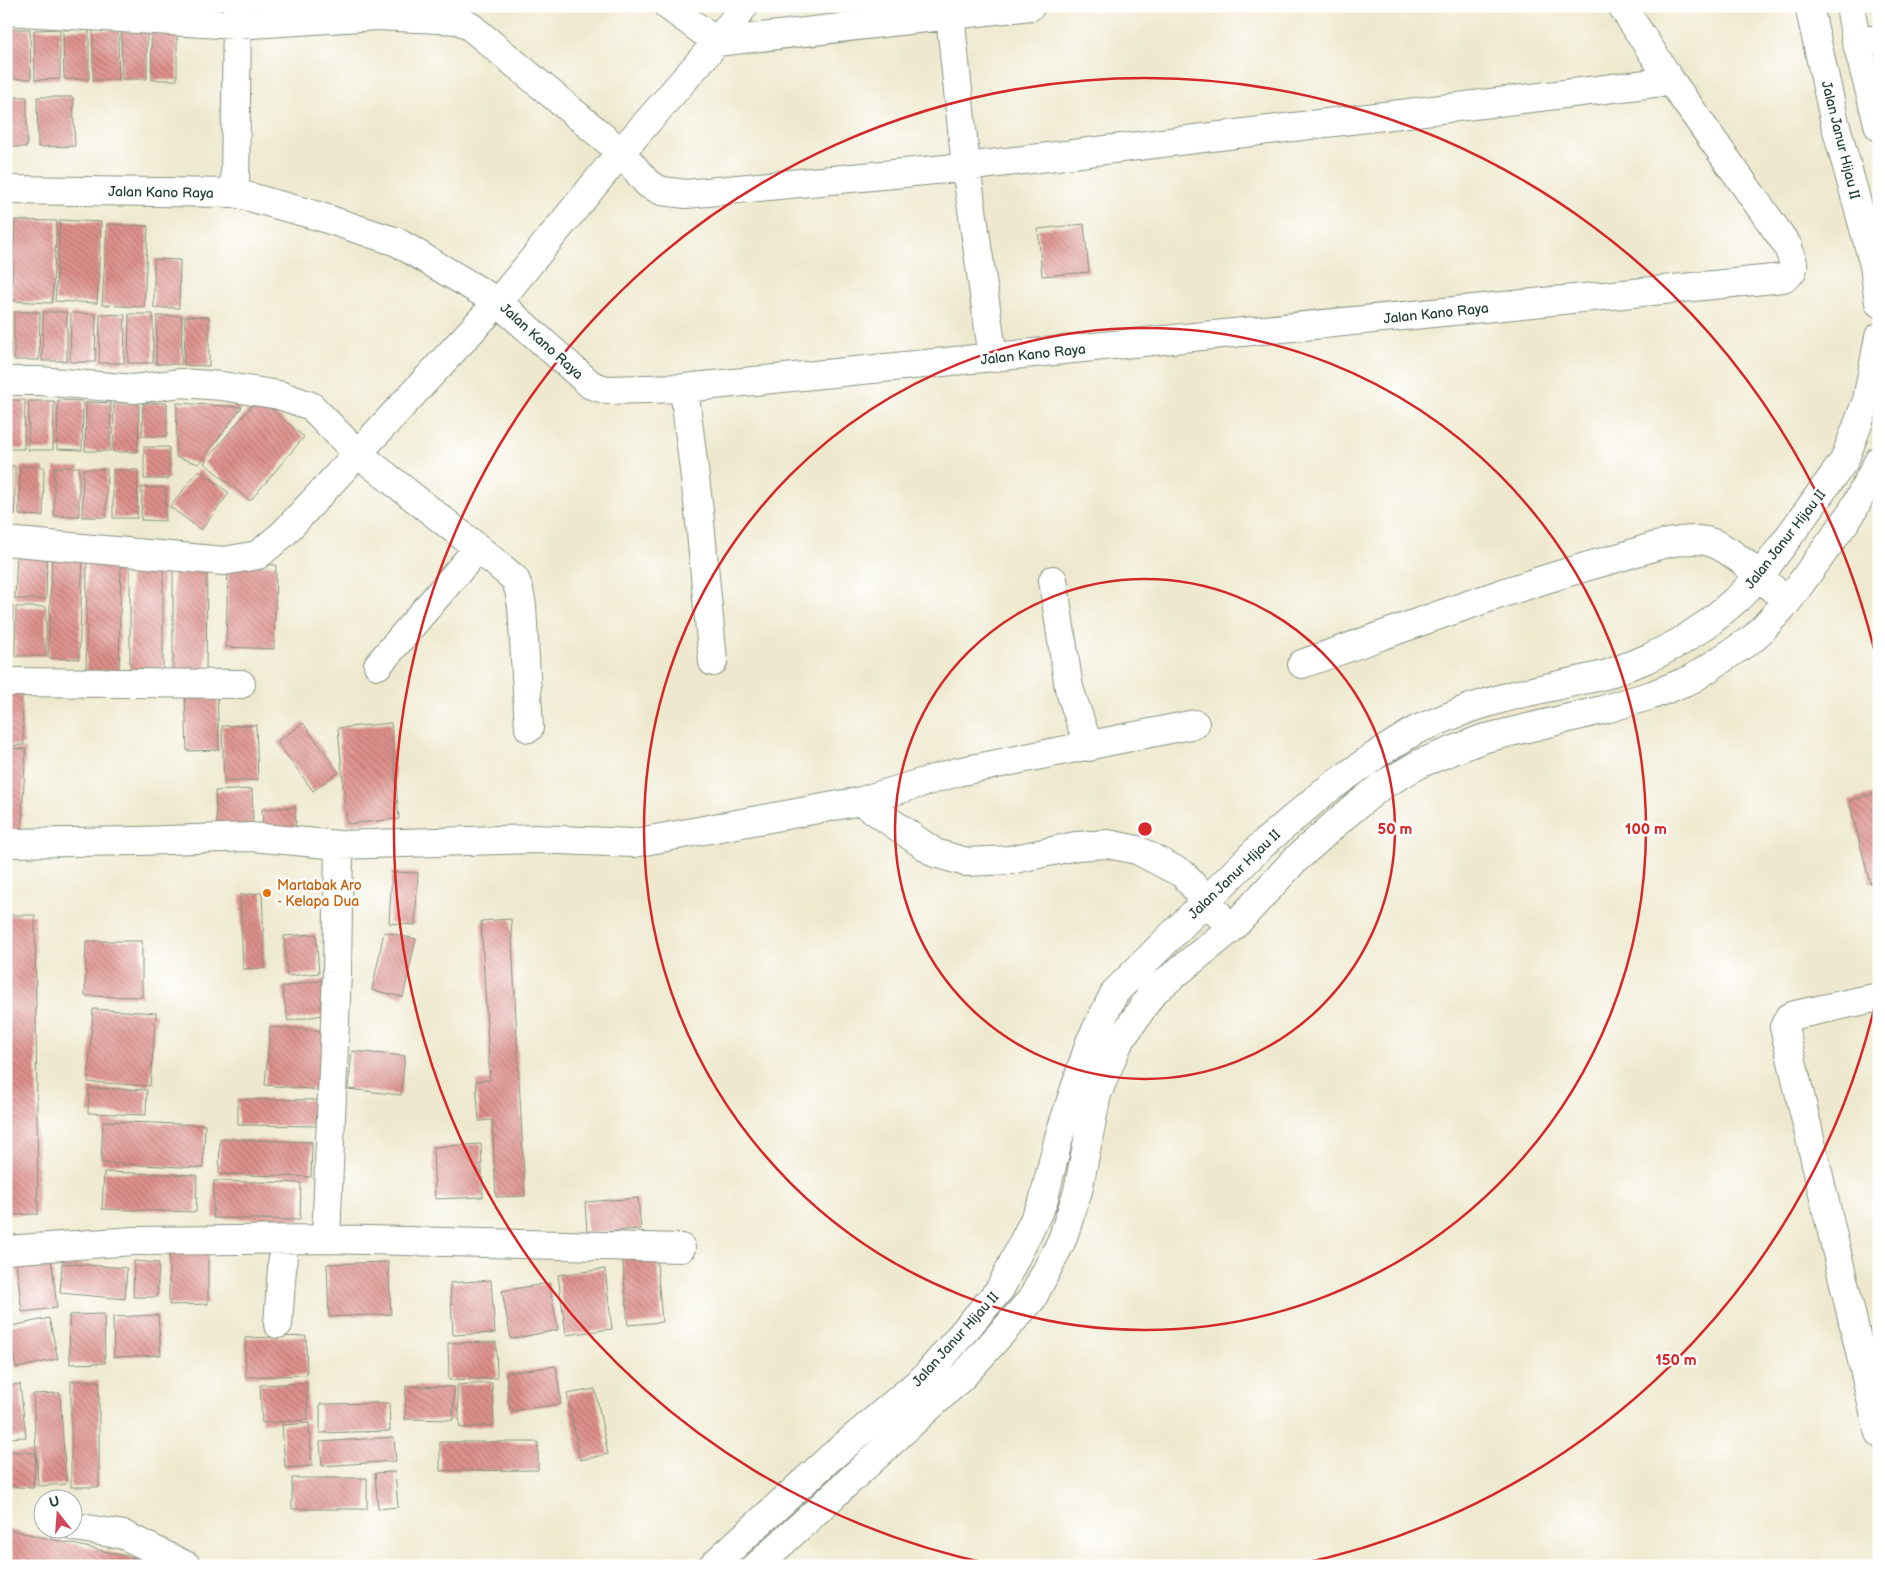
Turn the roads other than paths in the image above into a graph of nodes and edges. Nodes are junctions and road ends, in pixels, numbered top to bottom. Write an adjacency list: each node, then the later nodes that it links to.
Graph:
1 (668, 6): 13 (street)
2 (744, 6): 13 (street)
3 (1031, 6): 10 (street)
4 (1622, 6): 14 (street, Jalan Kano Raya)
5 (1809, 6): 21 (street, Jalan Janur Hijau II)
6 (1850, 6): 12 (street)
7 (6, 11): 11 (street)
8 (376, 11): 11 (street); 16 (street)
9 (897, 13): 10 (street); 13 (street)
10 (950, 15): 17 (street)
11 (237, 16): 19 (street)
12 (1867, 40): 15 (street)
13 (717, 42): 16 (street)
14 (1671, 81): 17 (street); 23 (street, Jalan Kano Raya)
15 (1879, 127)
16 (621, 152): 17 (street); 20 (street)
17 (966, 167): 23 (street)
18 (6, 190): 19 (street, Jalan Kano Raya)
19 (235, 193): 20 (street, Jalan Kano Raya)
20 (498, 302): 25 (street, Jalan Kano Raya); 26 (street)
21 (1879, 303)
22 (1879, 337): 30 (street, Jalan Janur Hijau II)
23 (993, 358): 25 (street, Jalan Kano Raya)
24 (6, 381): 26 (street)
25 (684, 388): 33 (street)
26 (357, 453): 28 (street); 29 (street)
27 (1879, 460): 32 (street, Jalan Janur Hijau II)
28 (6, 540)
29 (478, 548): 35 (street); 39 (street)
30 (1760, 576): 32 (street); 34 (street); 44 (street, Jalan Janur Hijau II)
31 (1053, 580): 40 (street)
32 (1788, 601): 45 (street, Jalan Janur Hijau II)
33 (714, 662)
34 (1302, 664)
35 (378, 666)
36 (6, 682): 37 (street)
37 (241, 684)
38 (1195, 724): 40 (street)
39 (529, 728)
40 (1089, 746): 41 (street)
41 (862, 801): 43 (street); 44 (street)
42 (6, 843): 43 (street)
43 (339, 845): 47 (street)
44 (1205, 901): 45 (street); 55 (street, Jalan Janur Hijau II)
45 (1232, 928): 56 (street, Jalan Janur Hijau II)
46 (1879, 996): 52 (street)
47 (326, 1239): 48 (street); 49 (street)
48 (284, 1240): 50 (street); 51 (street)
49 (682, 1248)
50 (6, 1250)
51 (278, 1324)
52 (1879, 1433)
53 (82, 1528): 54 (street)
54 (187, 1566)
55 (712, 1566)
56 (757, 1566)

